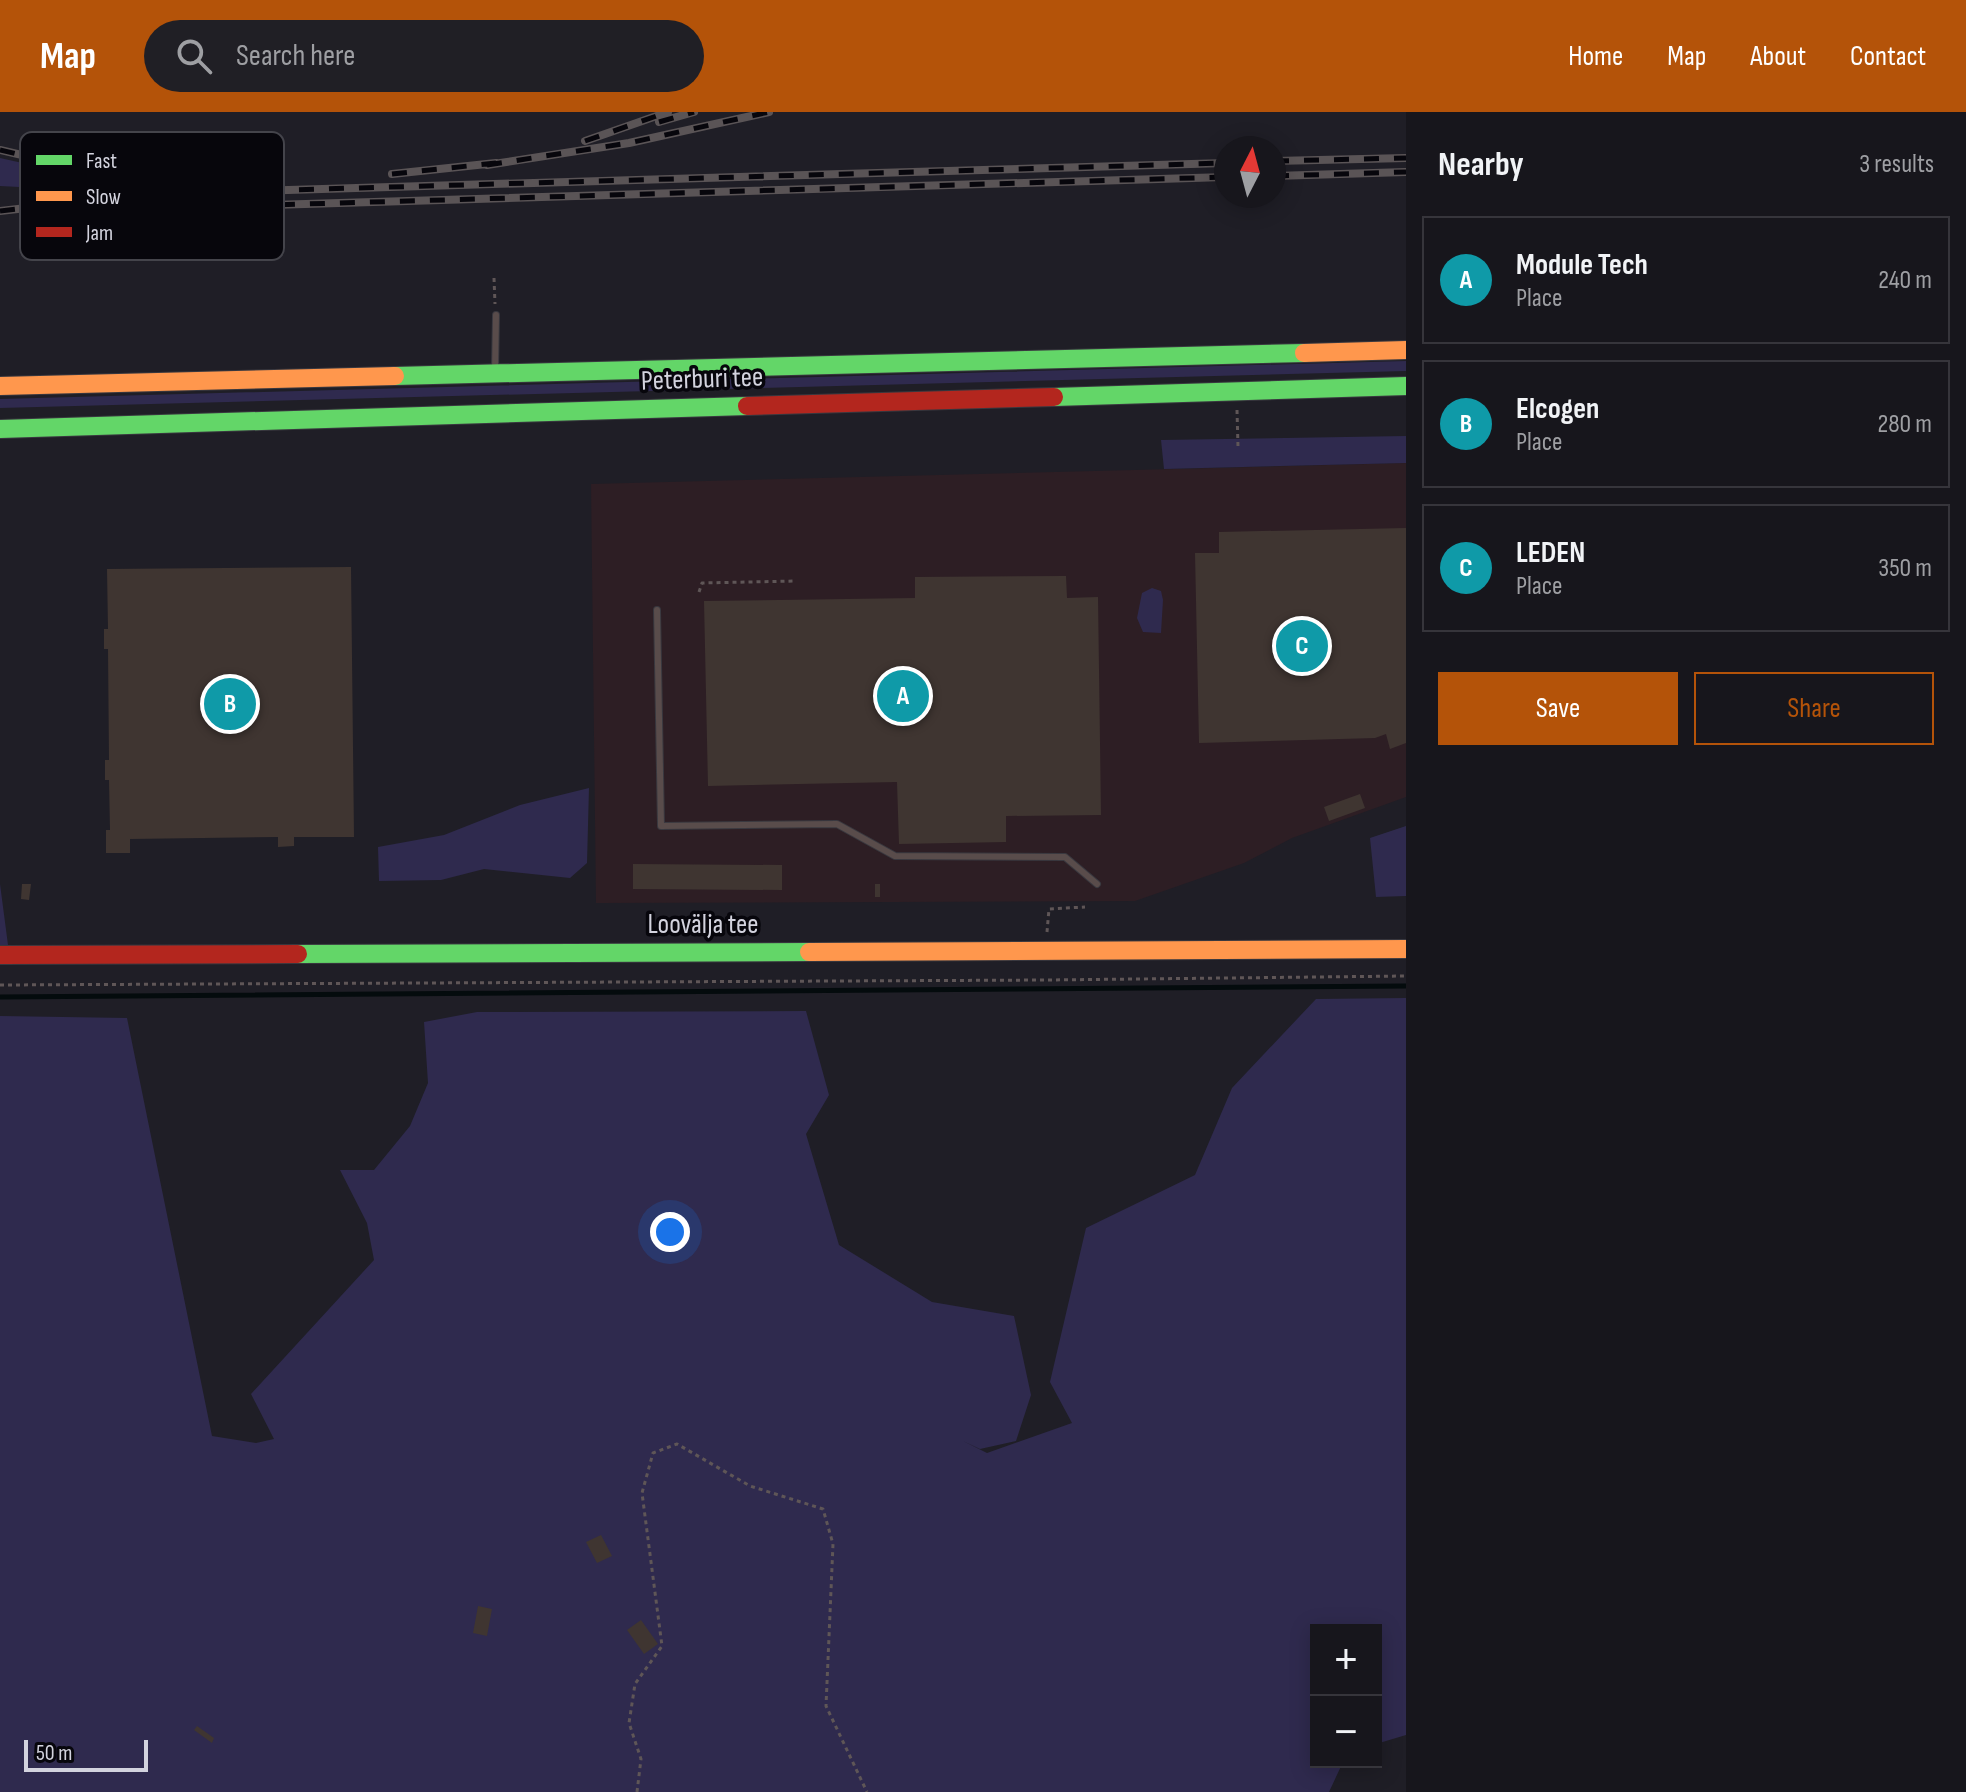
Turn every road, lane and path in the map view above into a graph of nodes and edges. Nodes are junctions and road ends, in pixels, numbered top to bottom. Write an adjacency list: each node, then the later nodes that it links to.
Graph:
1 (494, 278): 2 (path)
2 (496, 315): 4 (lane)
3 (1406, 350): 4 (main road, Peterburi tee)
4 (495, 373): 5 (main road, Peterburi tee)
5 (0, 386)
6 (1406, 386): 7 (main road, Peterburi tee)
7 (1236, 390): 8 (main road, Peterburi tee); 9 (path)
8 (0, 429)
9 (1238, 447)
10 (795, 581): 11 (path)
11 (699, 592)
12 (657, 610): 13 (lane)
13 (1097, 884)
14 (1085, 907): 17 (path)
15 (1406, 949): 17 (main road, Loovälja tee)
16 (0, 955): 17 (main road, Loovälja tee)
17 (1047, 955): 19 (path)
18 (1406, 976): 19 (path)
19 (1047, 980): 20 (path)
20 (0, 985)
21 (637, 1792): 22 (path)
22 (867, 1792)

